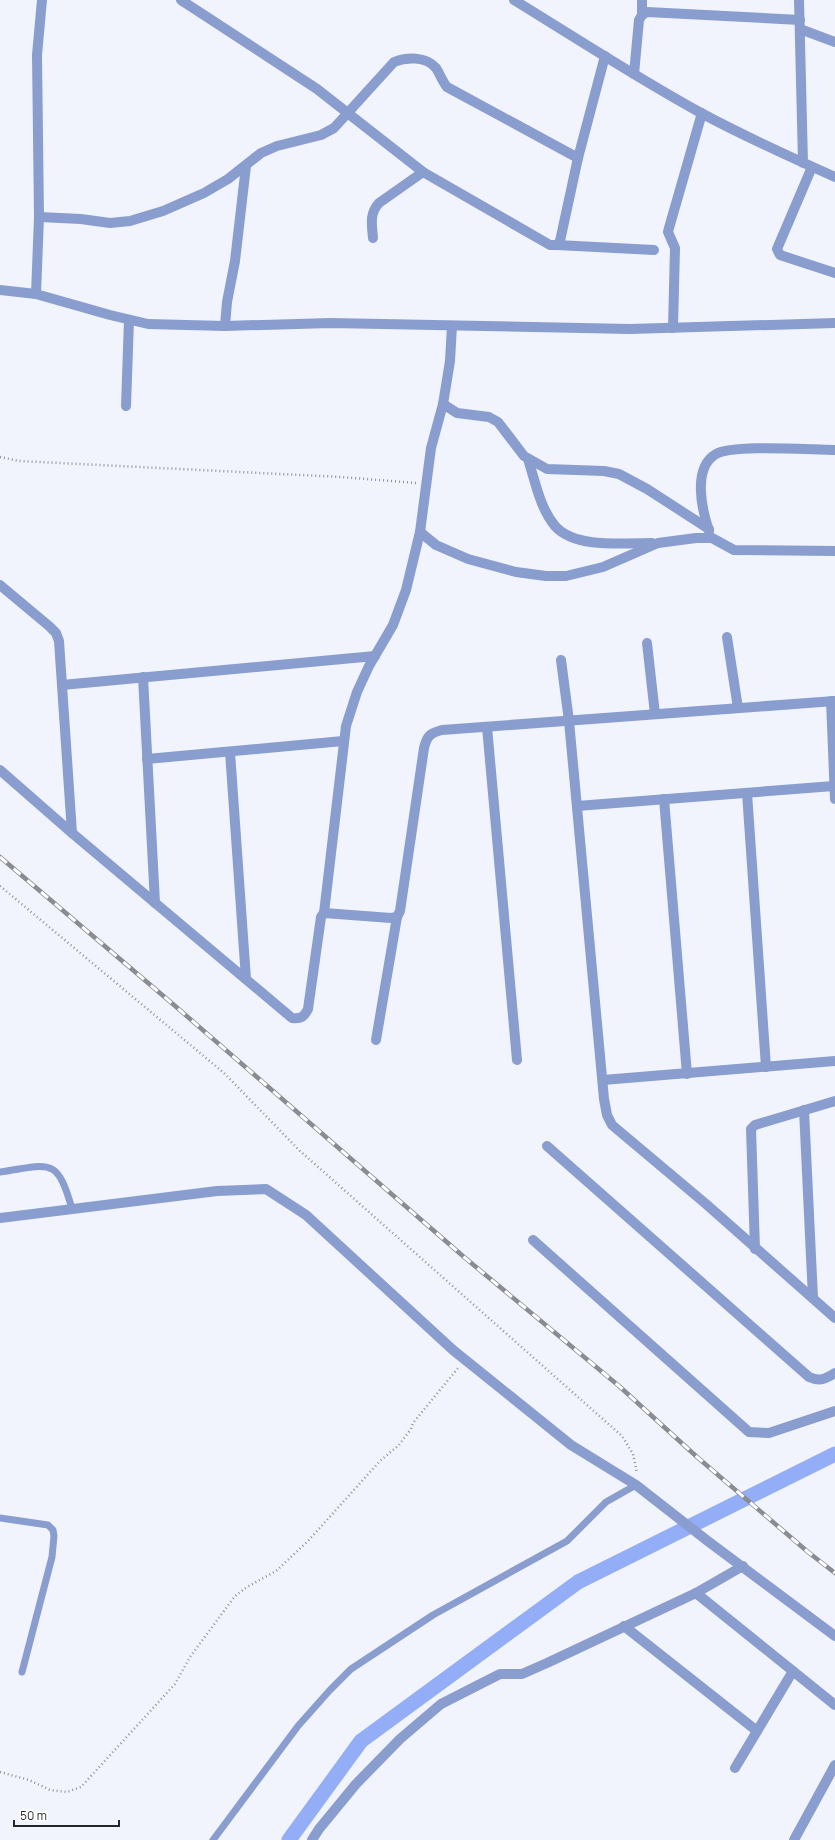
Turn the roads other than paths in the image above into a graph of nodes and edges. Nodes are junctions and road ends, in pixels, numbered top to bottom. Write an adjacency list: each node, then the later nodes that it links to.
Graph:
1 (42, 0): 18 (street)
2 (181, 0): 11 (street)
3 (514, 0): 9 (street)
4 (642, 0): 6 (street)
5 (799, 0): 7 (street)
6 (642, 15): 7 (street); 10 (street)
7 (800, 24): 8 (street); 14 (street)
8 (835, 42)
9 (605, 56): 10 (street); 13 (street)
10 (634, 74): 12 (street)
11 (348, 113): 13 (street); 15 (street); 16 (street)
12 (702, 113): 14 (street); 29 (street)
13 (578, 158): 20 (street)
14 (808, 165): 17 (street); 22 (street)
15 (246, 166): 18 (street); 27 (street)
16 (423, 172): 19 (street); 20 (street)
17 (835, 177)
18 (39, 217): 24 (street)
19 (373, 238)
20 (557, 244): 21 (street)
21 (654, 250)
22 (835, 273)
23 (0, 290): 24 (street)
24 (36, 294): 25 (street)
25 (129, 320): 27 (street); 31 (street)
26 (835, 323): 29 (street)
27 (225, 326): 28 (street)
28 (452, 326): 29 (street); 30 (street)
29 (673, 328)
30 (444, 404): 33 (street); 34 (street)
31 (126, 406)
32 (835, 450): 35 (street)
33 (528, 459): 35 (street); 36 (street)
34 (420, 532): 36 (street); 41 (street)
35 (711, 534): 36 (street); 37 (street)
36 (658, 543)
37 (835, 551)
38 (0, 585): 44 (street)
39 (727, 637): 46 (street)
40 (647, 643): 47 (street)
41 (375, 656): 43 (street); 50 (street)
42 (561, 660): 48 (street)
43 (143, 677): 44 (street); 52 (street)
44 (62, 685): 59 (street)
45 (833, 701): 46 (street); 54 (street)
46 (738, 708): 47 (street)
47 (655, 714): 48 (street)
48 (570, 721): 49 (street); 58 (street)
49 (487, 727): 62 (street); 65 (street)
50 (343, 741): 51 (street); 61 (street)
51 (230, 752): 52 (street); 63 (street)
52 (147, 759): 60 (street)
53 (0, 770): 59 (street)
54 (834, 786): 55 (street); 57 (street)
55 (747, 793): 56 (street); 67 (street)
56 (664, 799): 58 (street); 68 (street)
57 (835, 799)
58 (577, 806): 69 (street)
59 (72, 834): 60 (street)
60 (155, 903): 63 (street)
61 (324, 913): 62 (street); 63 (street)
62 (397, 917): 64 (street)
63 (246, 979)
64 (376, 1040)
65 (517, 1060)
66 (835, 1061): 67 (street)
67 (766, 1067): 68 (street)
68 (687, 1074): 69 (street)
69 (603, 1080): 77 (street)
70 (835, 1101): 71 (street)
71 (804, 1110): 77 (street); 78 (street)
72 (547, 1146): 80 (street)
73 (0, 1172): 74 (lane)
74 (72, 1209): 75 (street); 82 (street)
75 (0, 1218)
76 (533, 1240): 81 (street)
77 (755, 1249): 78 (street)
78 (813, 1298): 79 (street)
79 (835, 1318)
80 (835, 1373)
81 (835, 1411)
82 (636, 1485): 84 (street); 94 (lane)
83 (0, 1518): 89 (lane)
84 (743, 1566): 85 (street); 87 (street)
85 (696, 1593): 86 (street); 88 (street)
86 (624, 1626): 91 (street); 95 (street)
87 (835, 1636)
88 (793, 1671): 90 (street); 91 (street)
89 (22, 1672)
90 (835, 1705)
91 (757, 1731): 93 (street)
92 (835, 1765): 96 (street)
93 (735, 1768)
94 (213, 1840)
95 (312, 1840)
96 (794, 1840)

